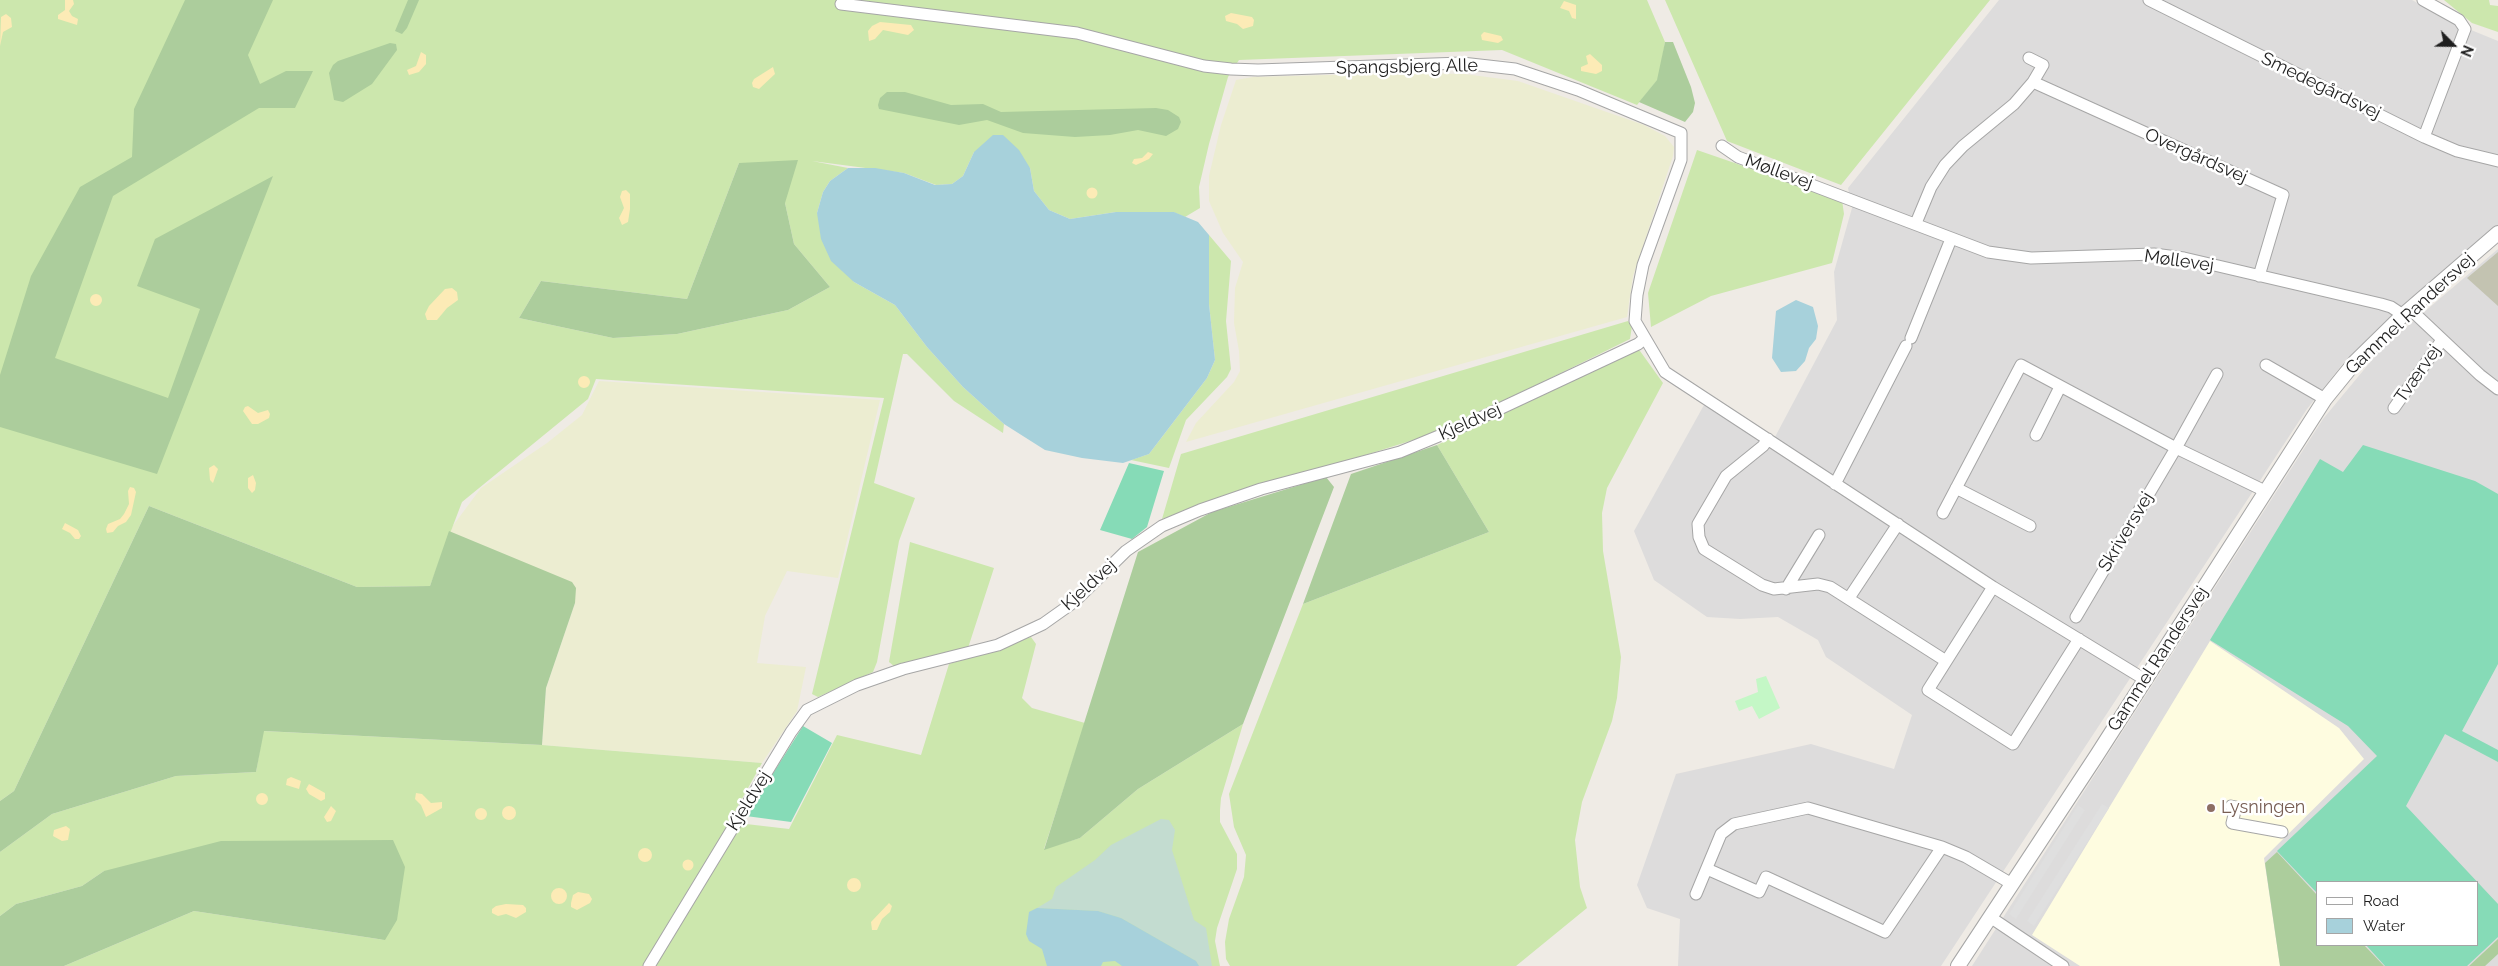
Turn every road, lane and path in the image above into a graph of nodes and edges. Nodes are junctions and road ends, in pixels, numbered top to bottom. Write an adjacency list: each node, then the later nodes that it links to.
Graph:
1 (2149, 0): 6 (street, Smedegårdsvej)
2 (2424, 0): 6 (street)
3 (841, 4): 14 (street, Spangsbjerg Alle)
4 (2029, 58): 5 (street)
5 (2033, 82): 9 (street); 12 (street, Overgårdsvej)
6 (2424, 137): 8 (street, Smedegårdsvej)
7 (1722, 146): 9 (street, Møllevej)
8 (2498, 161)
9 (1916, 223): 11 (street, Møllevej)
10 (2498, 233): 13 (street, Gammel Randersvej)
11 (1951, 239): 12 (street, Møllevej); 25 (street)
12 (2259, 276): 13 (street, Møllevej)
13 (2407, 312): 15 (street, Tværvej); 20 (street, Gammel Randersvej)
14 (1644, 338): 23 (street, Spangsbjerg Alle); 46 (street, Kjeldvej)
15 (2442, 340): 19 (street, Tværvej); 21 (street, Tværvej)
16 (2266, 365): 20 (street)
17 (2217, 374): 24 (street, Skriversvej)
18 (2060, 387): 22 (street); 24 (street); 26 (street)
19 (2498, 389)
20 (2325, 399): 27 (street, Gammel Randersvej)
21 (2394, 408)
22 (2036, 435)
23 (1768, 440): 25 (street, Spangsbjerg Alle); 33 (street)
24 (2176, 448): 27 (street); 35 (street, Skriversvej)
25 (1835, 484): 29 (street, Spangsbjerg Alle)
26 (1956, 488): 28 (street); 30 (street)
27 (2265, 492): 38 (street, Gammel Randersvej)
28 (1943, 512)
29 (1898, 524): 32 (street, Spangsbjerg Alle); 34 (street)
30 (2030, 526)
31 (1819, 535): 33 (street)
32 (1993, 587): 36 (street, Spangsbjerg Alle); 37 (street)
33 (1786, 589): 34 (street)
34 (1849, 598): 37 (street)
35 (2076, 617)
36 (2079, 639): 37 (street); 38 (street, Spangsbjerg Alle)
37 (1946, 661)
38 (2144, 680): 43 (street, Gammel Randersvej)
39 (2232, 806): 40 (street)
40 (2282, 832)
41 (1942, 848): 42 (street); 42 (street); 43 (street)
42 (1706, 869): 44 (street)
43 (2012, 884): 45 (street, Gammel Randersvej)
44 (1696, 894)
45 (1990, 917): 47 (street, Gammel Randersvej); 48 (street)
46 (649, 966)
47 (1958, 966)
48 (2063, 966)

